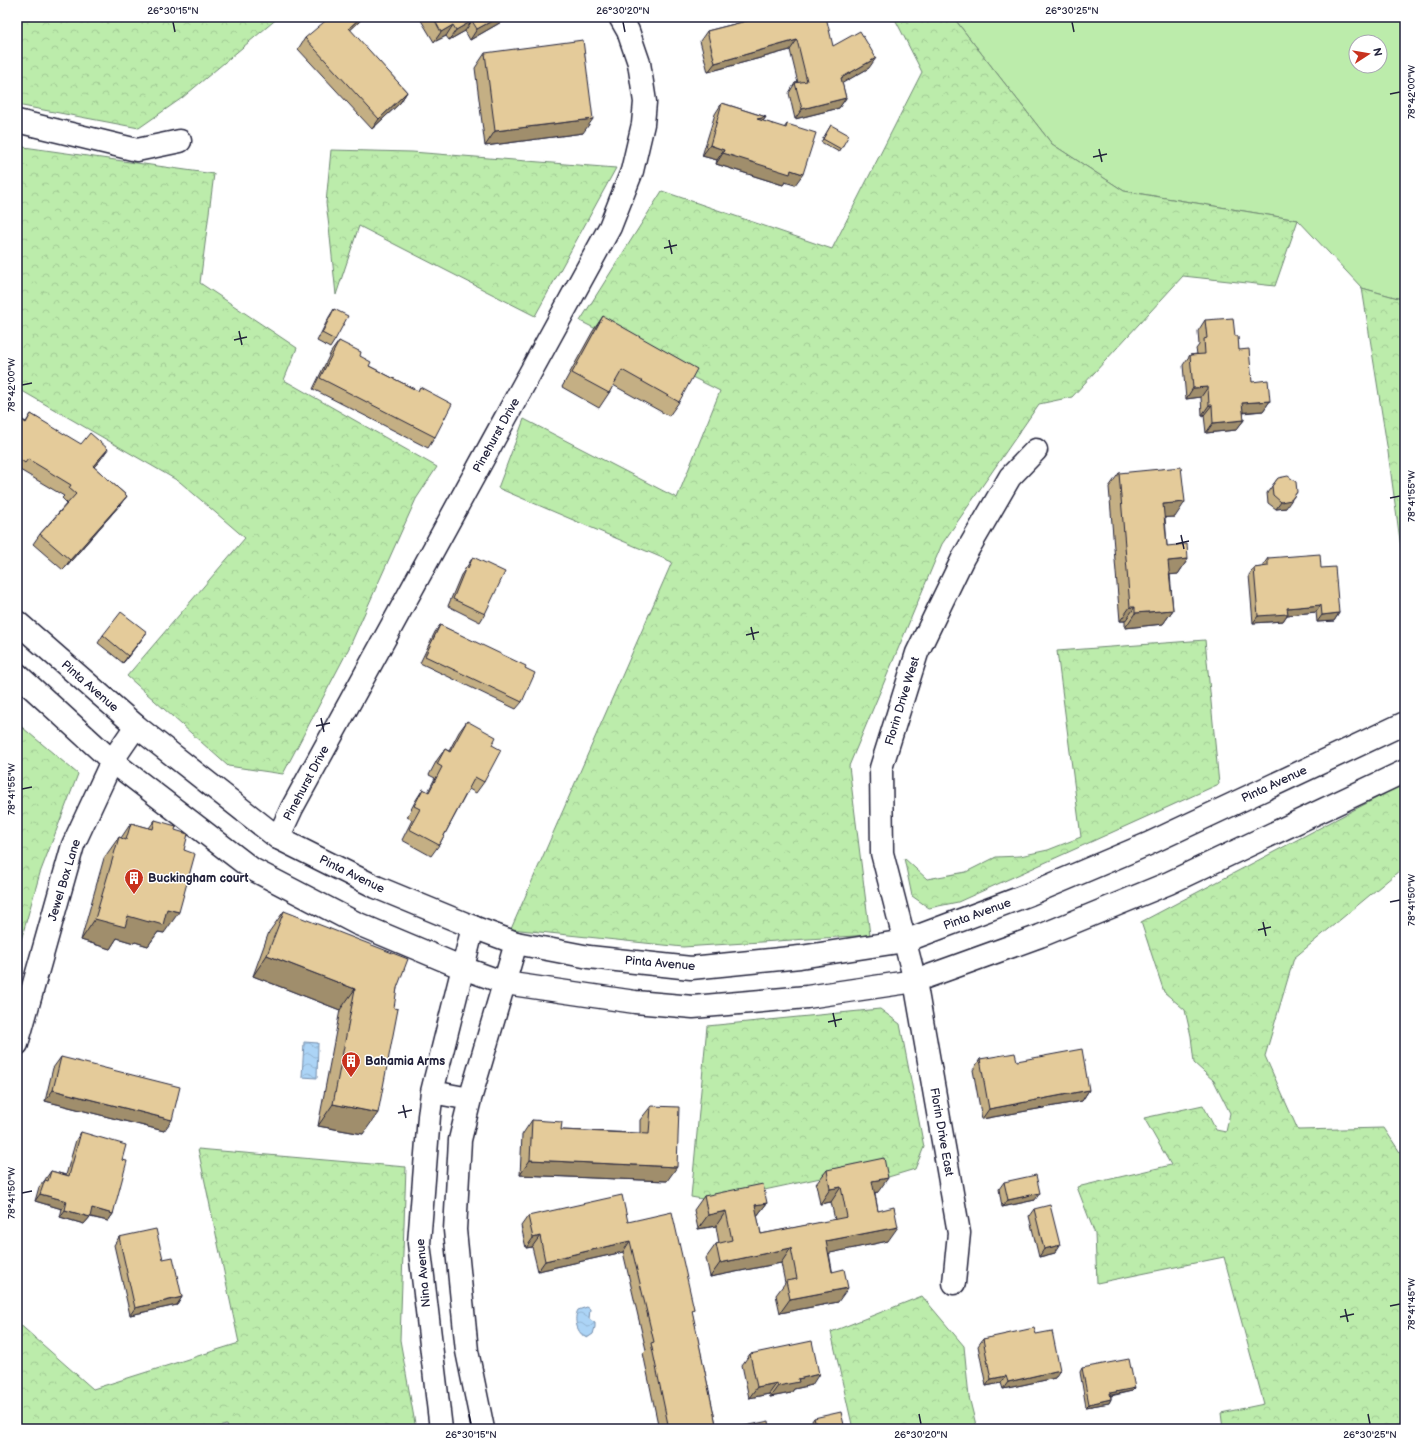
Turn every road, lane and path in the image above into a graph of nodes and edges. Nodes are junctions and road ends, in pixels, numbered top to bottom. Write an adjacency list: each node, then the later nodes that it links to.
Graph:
1 (620, 17): 11 (street, Pinehurst Drive)
2 (17, 121): 3 (street)
3 (180, 141)
4 (1036, 450): 13 (street, Florin Drive West)
5 (17, 622): 8 (street, Pinta Avenue)
6 (17, 674): 9 (street)
7 (1405, 723): 13 (street, Pinta Avenue)
8 (136, 726): 9 (street, Jewel Box Lane); 11 (street, Pinta Avenue)
9 (112, 761): 15 (street); 18 (street, Jewel Box Lane)
10 (1405, 771): 17 (street)
11 (278, 838): 12 (street, Pinta Avenue)
12 (474, 927): 14 (street, Pinta Avenue); 15 (street, Nina Avenue)
13 (905, 941): 14 (street, Pinta Avenue); 17 (street, Florin Drive West)
14 (516, 942): 16 (street)
15 (463, 968): 16 (street); 19 (street, Nina Avenue)
16 (505, 982): 17 (street); 20 (street)
17 (915, 982): 21 (street, Florin Drive East)
18 (17, 1044)
19 (432, 1092): 20 (street); 22 (street, Nina Avenue)
20 (470, 1099): 23 (street)
21 (954, 1283)
22 (441, 1429)
23 (483, 1429)

